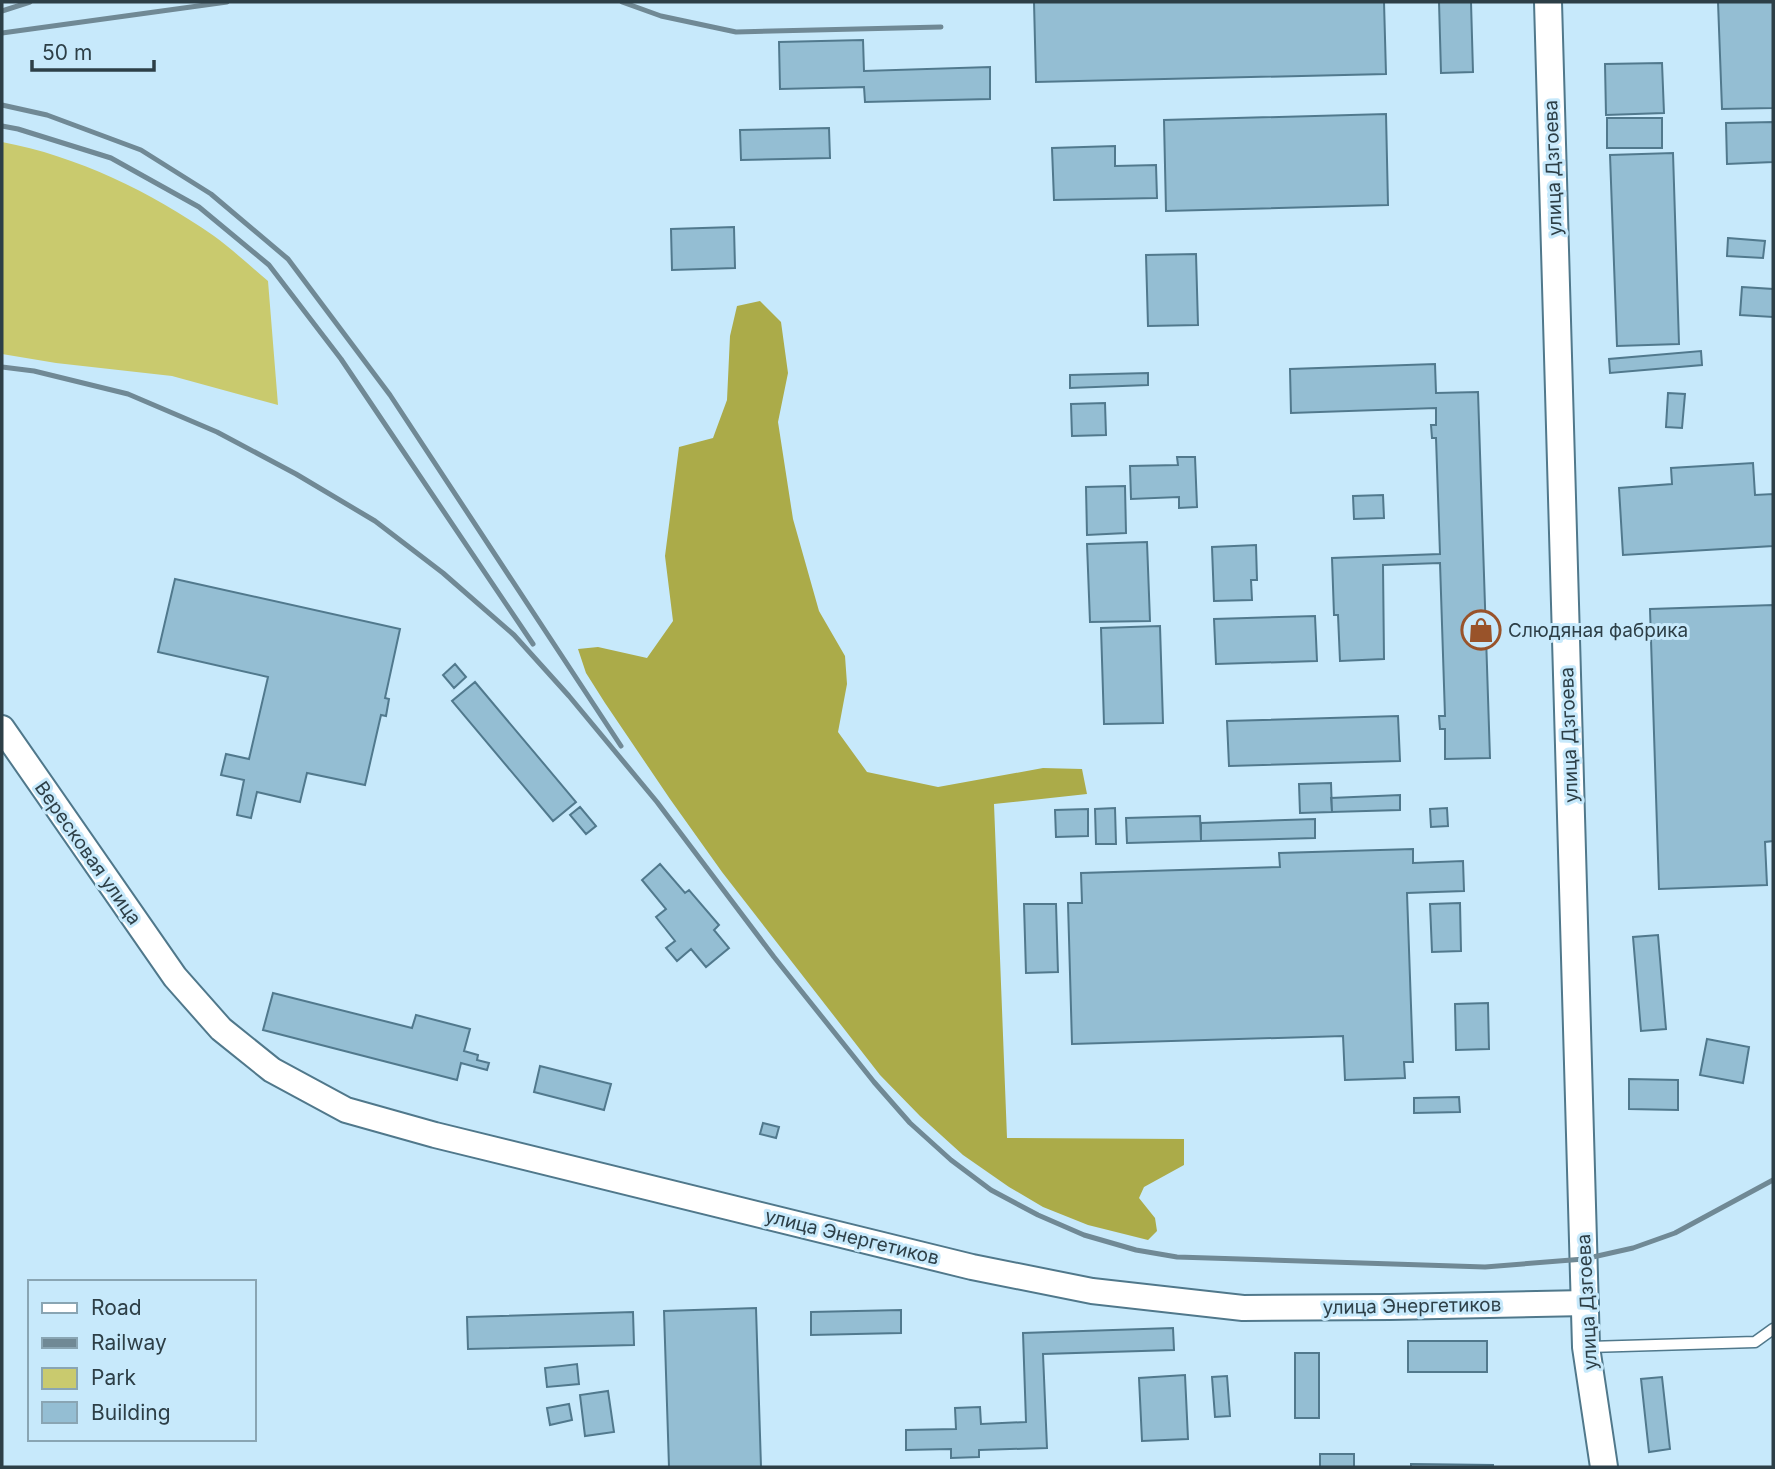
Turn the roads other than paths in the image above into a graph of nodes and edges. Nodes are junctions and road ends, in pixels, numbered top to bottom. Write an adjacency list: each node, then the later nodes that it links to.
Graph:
1 (1548, 2): 4 (main road, улица Дзгоева)
2 (2, 728): 3 (street, Вересковая улица)
3 (175, 977): 4 (street, улица Энергетиков)
4 (1586, 1303): 6 (main road, улица Дзгоева)
5 (1773, 1329): 6 (lane)
6 (1586, 1347): 7 (main road, улица Дзгоева)
7 (1604, 1467)

